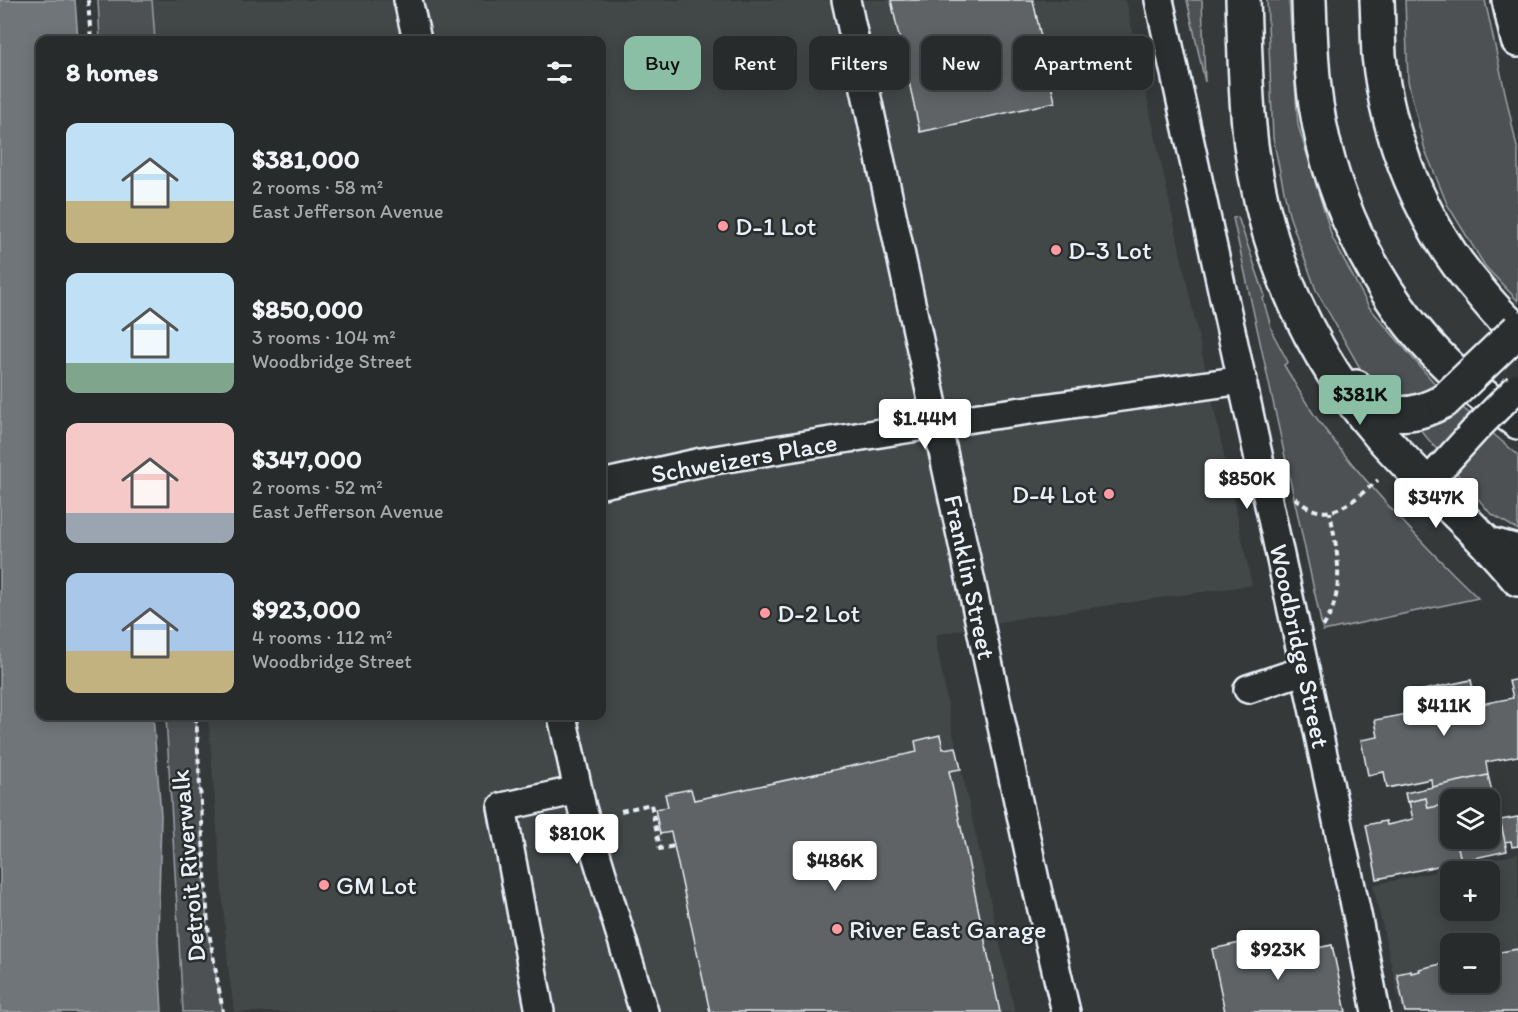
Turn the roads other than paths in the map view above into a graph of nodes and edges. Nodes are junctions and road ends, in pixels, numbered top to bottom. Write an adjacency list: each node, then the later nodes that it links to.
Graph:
1 (408, 0): 8 (street)
2 (846, 0): 15 (street, Franklin Street)
3 (1159, 0): 12 (street, Woodbridge Street)
4 (1244, 0): 11 (main road)
5 (1309, 0): 14 (main road)
6 (1377, 0): 10 (main road)
7 (1509, 0): 9 (main road)
8 (416, 36)
9 (1518, 40)
10 (1518, 330): 11 (main road, bridge)
11 (1311, 336): 17 (main road)
12 (1242, 380): 15 (street, Schweizers Place); 21 (street, Woodbridge Street)
13 (1518, 387): 17 (street, bridge)
14 (1518, 422)
15 (937, 425): 16 (street, Schweizers Place); 27 (street, Franklin Street)
16 (606, 483)
17 (1427, 483): 18 (main road)
18 (1481, 538): 19 (street); 20 (main road)
19 (1518, 549)
20 (1518, 579)
21 (1305, 670): 22 (street); 28 (street, Woodbridge Street)
22 (1248, 689)
23 (563, 720): 24 (street)
24 (578, 790): 25 (street); 26 (street)
25 (540, 1012)
26 (644, 1012)
27 (1066, 1012)
28 (1376, 1012)

